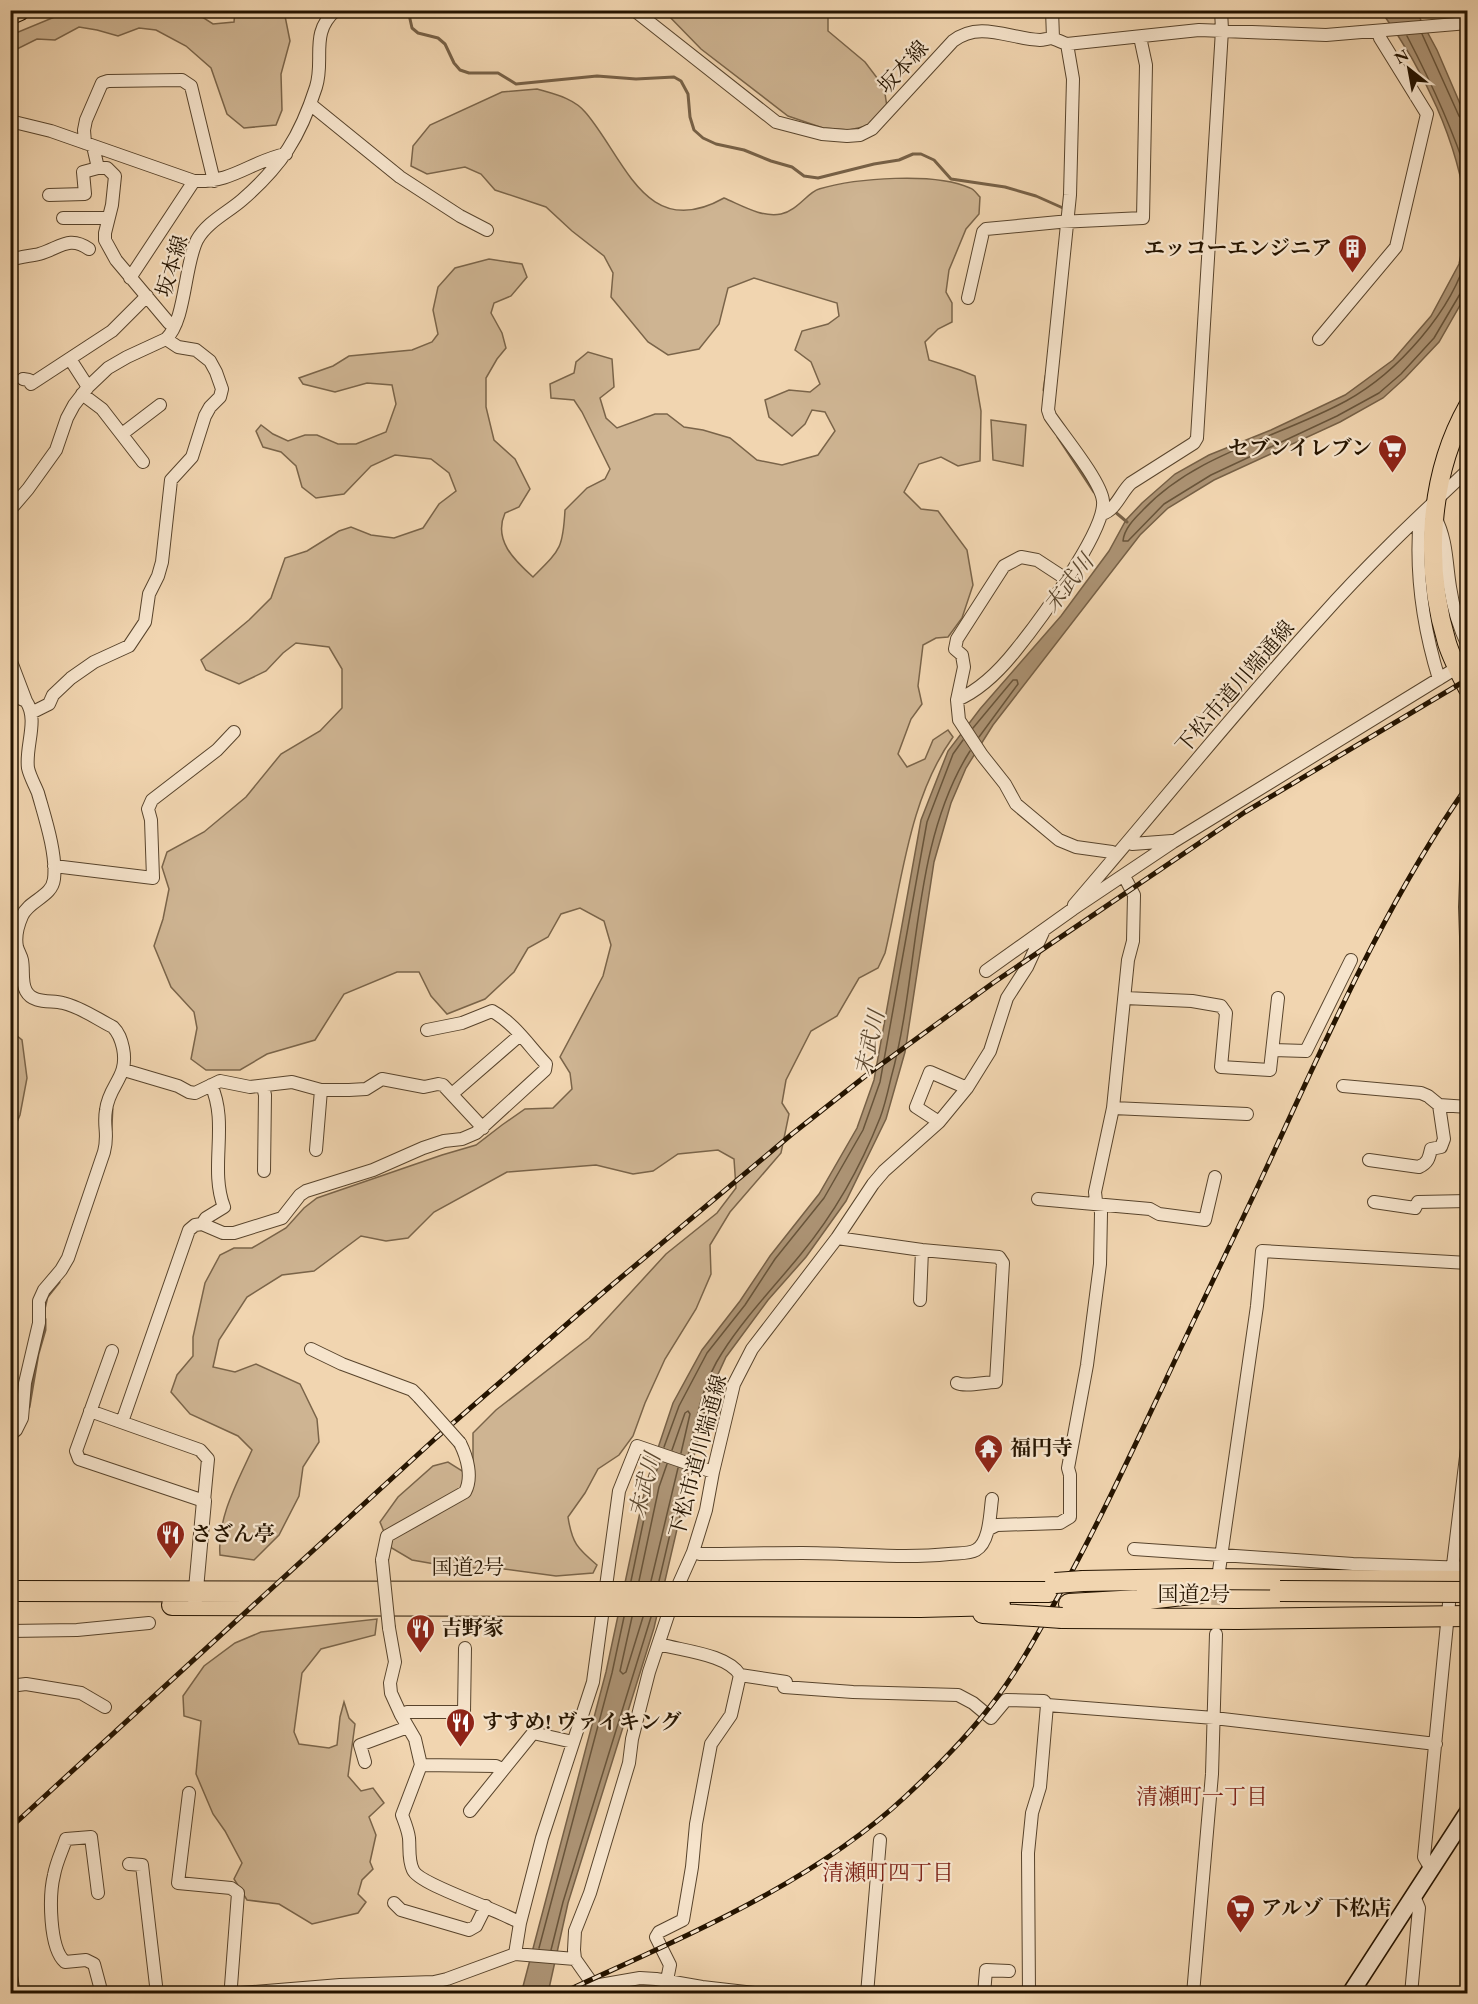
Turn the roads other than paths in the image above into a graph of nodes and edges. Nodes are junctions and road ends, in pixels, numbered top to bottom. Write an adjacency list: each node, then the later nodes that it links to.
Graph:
1 (19, 10): 6 (highway)
2 (634, 10): 11 (street, 坂本線)
3 (1052, 10): 11 (street)
4 (1221, 10): 8 (street)
5 (330, 12): 13 (street, 坂本線)
6 (10, 14)
7 (1467, 23): 9 (street, 坂本線)
8 (1222, 30): 9 (street, 坂本線); 10 (street, 坂本線); 43 (street)
9 (1382, 30): 32 (street)
10 (1140, 37): 12 (street, 坂本線); 23 (street)
11 (1053, 38): 12 (street, 坂本線)
12 (1067, 44): 23 (street)
13 (310, 104): 16 (street, 坂本線); 24 (street)
14 (10, 121): 15 (street)
15 (89, 144): 17 (street); 18 (street); 19 (street)
16 (286, 154): 19 (street); 30 (street, 坂本線)
17 (98, 168): 20 (street); 22 (street)
18 (194, 181): 19 (street); 27 (street)
19 (214, 181)
20 (49, 195)
21 (63, 218): 22 (street)
22 (108, 218): 27 (street)
23 (1064, 222): 29 (street); 43 (street)
24 (487, 230)
25 (89, 249): 26 (street)
26 (10, 260)
27 (130, 278): 28 (street)
28 (147, 296): 30 (street); 33 (street)
29 (968, 298)
30 (174, 325): 31 (street, 坂本線)
31 (166, 339): 35 (street); 50 (street)
32 (1319, 339)
33 (69, 359): 34 (street); 35 (street)
34 (23, 379)
35 (85, 391): 38 (street); 41 (street)
36 (160, 405): 38 (street)
37 (1467, 406): 42 (main road)
38 (122, 434): 39 (street)
39 (143, 462)
40 (1467, 470): 42 (street, 下松市道川端通線)
41 (10, 510)
42 (1431, 510): 45 (street); 47 (main road); 53 (street, 下松市道川端通線); 54 (street)
43 (1108, 511): 44 (street)
44 (1066, 579): 49 (street); 49 (street)
45 (1467, 646)
46 (10, 659): 50 (street)
47 (1467, 689)
48 (10, 694): 50 (street)
49 (957, 700): 55 (street)
50 (29, 707): 56 (street)
51 (234, 732): 56 (street)
52 (1467, 825): 58 (street)
53 (1128, 842): 54 (street); 55 (street, 下松市道川端通線)
54 (1173, 842): 57 (street)
55 (1117, 855): 59 (street, 下松市道川端通線)
56 (54, 866): 69 (street)
57 (1124, 876): 59 (street); 64 (street)
58 (1467, 887): 63 (street)
59 (1073, 909): 60 (street)
60 (1044, 930): 62 (street); 73 (street, 下松市道川端通線)
61 (1351, 960): 68 (street)
62 (986, 970)
63 (1467, 995)
64 (1125, 998): 68 (street); 78 (street)
65 (1278, 998): 68 (street)
66 (427, 1030): 67 (street)
67 (520, 1035): 75 (street); 81 (street)
68 (1273, 1050)
69 (124, 1070): 70 (street); 100 (street)
70 (212, 1085): 72 (street); 90 (street)
71 (1343, 1086): 76 (street)
72 (263, 1087): 74 (street); 84 (street)
73 (967, 1088): 80 (street, 下松市道川端通線); 80 (street)
74 (321, 1090): 75 (street); 82 (street)
75 (452, 1094): 81 (street)
76 (1439, 1105): 77 (street); 83 (street)
77 (1467, 1107)
78 (1113, 1108): 79 (street); 89 (street)
79 (1247, 1114)
80 (939, 1122): 91 (street, 下松市道川端通線)
81 (483, 1128): 90 (street)
82 (316, 1150)
83 (1369, 1160)
84 (264, 1171)
85 (1215, 1177): 89 (street)
86 (1038, 1199): 89 (street)
87 (1467, 1201): 88 (street)
88 (1374, 1202)
89 (1100, 1206): 105 (street)
90 (202, 1224): 99 (street)
91 (837, 1238): 92 (street); 102 (street, 下松市道川端通線)
92 (922, 1250): 94 (street); 97 (street)
93 (1467, 1263): 108 (street)
94 (920, 1300)
95 (311, 1349): 129 (street, bridge)
96 (112, 1351): 98 (street)
97 (957, 1383)
98 (90, 1411): 99 (street); 104 (street)
99 (122, 1422): 104 (street)
100 (10, 1435)
101 (1467, 1440): 111 (street)
102 (710, 1471): 107 (street, 下松市道川端通線); 132 (street)
103 (992, 1499): 105 (street)
104 (204, 1501): 114 (street)
105 (989, 1529): 107 (street)
106 (1134, 1549): 108 (street)
107 (693, 1552): 123 (street, 下松市道川端通線)
108 (1222, 1555): 110 (street); 111 (street)
109 (1467, 1568): 111 (street)
110 (1220, 1571)
111 (1457, 1576): 116 (highway, 国道2号); 119 (street)
112 (11, 1592): 114 (highway, 国道2号)
113 (1467, 1592): 116 (highway, 国道2号, bridge)
114 (196, 1598): 117 (highway, 国道2号, bridge); 118 (highway, 国道2号)
115 (1045, 1599): 116 (highway, 国道2号, bridge); 116 (highway, 国道2号); 117 (highway, 国道2号); 117 (highway, 国道2号)
116 (1072, 1599): 119 (highway, 国道2号)
117 (923, 1600)
118 (11, 1605)
119 (1458, 1616): 133 (street)
120 (149, 1623): 121 (street)
121 (10, 1631)
122 (1216, 1634): 130 (street)
123 (659, 1644): 125 (street); 149 (street, 下松市道川端通線)
124 (465, 1648): 129 (street)
125 (740, 1675): 127 (street); 152 (street)
126 (10, 1686): 128 (street)
127 (1047, 1705): 130 (street); 163 (street)
128 (105, 1707)
129 (401, 1715): 131 (street)
130 (1214, 1718): 133 (street); 164 (street)
131 (408, 1727): 134 (street); 135 (street)
132 (573, 1742): 136 (street); 147 (street)
133 (1436, 1744): 142 (street)
134 (365, 1762)
135 (421, 1765): 136 (street); 146 (street)
136 (502, 1769): 138 (street)
137 (189, 1793): 155 (street)
138 (470, 1811)
139 (1467, 1812): 142 (main road)
140 (880, 1840): 161 (street)
141 (129, 1864): 158 (street)
142 (1431, 1869): 144 (main road)
143 (98, 1893): 157 (street)
144 (1414, 1896): 165 (main road); 166 (street)
145 (394, 1903): 146 (street)
146 (486, 1906): 147 (street)
147 (520, 1923): 148 (street)
148 (520, 1955): 149 (street); 155 (street)
149 (571, 1960): 153 (street)
150 (10, 1970): 156 (street)
151 (1009, 1971): 162 (street)
152 (667, 1980): 153 (street); 154 (street)
153 (592, 1990)
154 (702, 1990): 160 (street)
155 (232, 1993): 159 (street)
156 (14, 1994)
157 (102, 1994)
158 (157, 1994)
159 (228, 1994)
160 (763, 1994)
161 (867, 1994)
162 (984, 1994)
163 (1029, 1994)
164 (1193, 1994)
165 (1350, 1994)
166 (1411, 1994)

